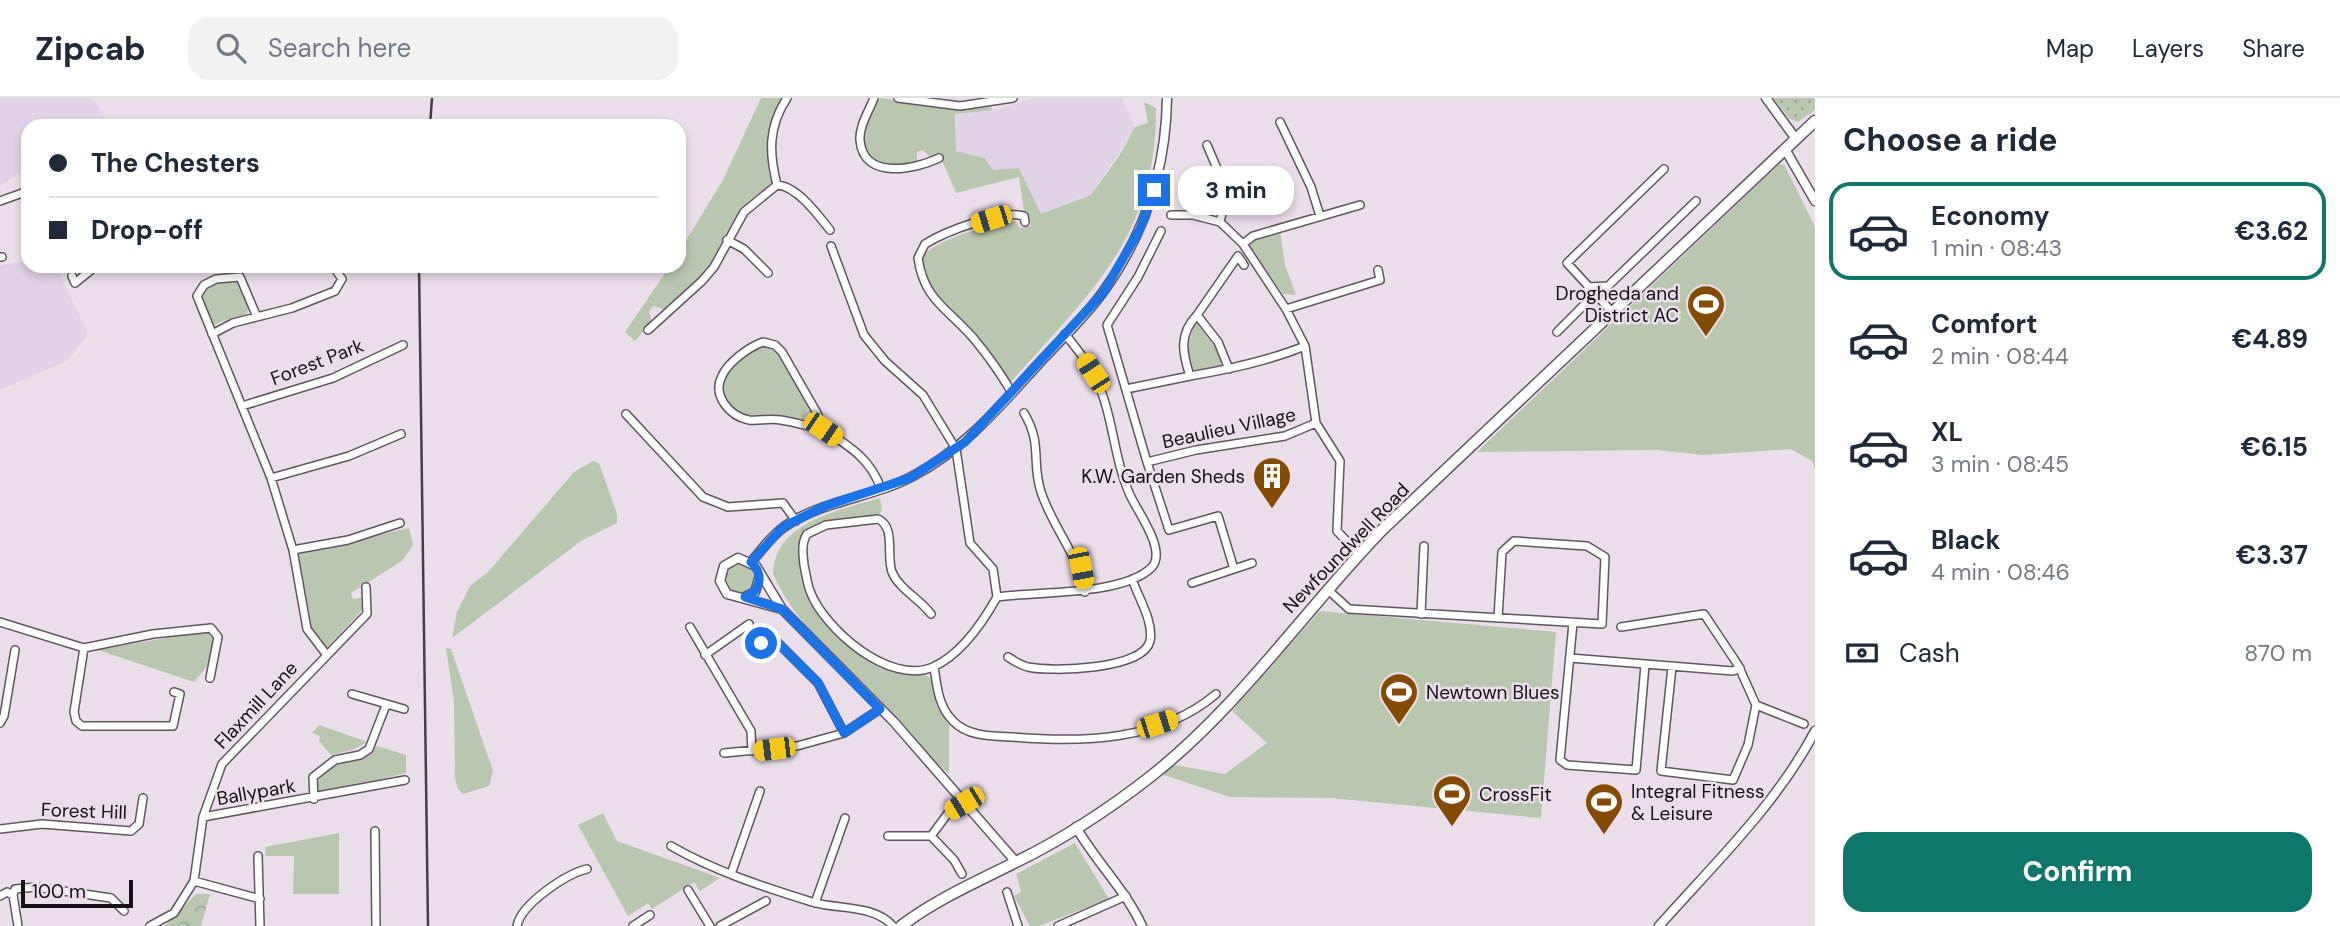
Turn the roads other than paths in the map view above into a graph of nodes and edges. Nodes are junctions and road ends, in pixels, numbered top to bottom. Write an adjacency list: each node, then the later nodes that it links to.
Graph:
1 (787, 98): 14 (street)
2 (874, 98): 12 (street)
3 (898, 98): 4 (street)
4 (1013, 98)
5 (1167, 98): 43 (street)
6 (1766, 98): 9 (street)
7 (1815, 121): 9 (main road, Newfoundwell Road)
8 (1280, 122): 21 (street)
9 (1796, 139): 11 (main road, Newfoundwell Road)
10 (1207, 145): 23 (street)
11 (1785, 149): 18 (street); 37 (main road, Newfoundwell Road)
12 (939, 158)
13 (1664, 169): 35 (street)
14 (777, 185): 24 (street); 26 (street)
15 (21, 194): 16 (street)
16 (0, 201)
17 (1696, 201): 35 (street)
18 (1815, 201)
19 (1360, 205): 21 (street)
20 (1171, 215): 23 (street)
21 (1320, 216): 27 (street)
22 (1025, 222): 49 (street)
23 (1220, 222): 27 (street, Beaulieu Village)
24 (830, 230)
25 (1161, 231): 48 (street, Beaulieu Village)
26 (727, 240): 33 (street); 40 (street)
27 (1243, 244): 36 (street, Beaulieu Village)
28 (831, 246): 56 (street)
29 (1244, 265): 38 (street)
30 (1378, 270): 36 (street)
31 (87, 273): 34 (street)
32 (338, 273): 39 (street)
33 (768, 273)
34 (72, 276)
35 (1588, 286): 37 (street); 41 (street)
36 (1286, 309): 45 (street, Beaulieu Village)
37 (1612, 312): 64 (main road, Newfoundwell Road)
38 (1197, 315): 46 (street); 47 (street)
39 (257, 317): 42 (street); 42 (street)
40 (648, 330)
41 (1557, 332)
42 (212, 334): 50 (street)
43 (1065, 334): 49 (street); 69 (street)
44 (403, 345): 50 (street, Forest Park)
45 (1305, 346): 46 (street); 53 (street, Beaulieu Village)
46 (1229, 369): 47 (street)
47 (1190, 376): 48 (street)
48 (1126, 389): 57 (street, Beaulieu Village)
49 (1012, 393): 56 (street)
50 (242, 406): 58 (street)
51 (1024, 413): 73 (street)
52 (626, 414): 60 (street)
53 (1316, 423): 57 (street, Beaulieu Village); 64 (street, Beaulieu Village)
54 (823, 429): 54 (street); 59 (street)
55 (401, 434): 58 (street)
56 (956, 449): 59 (street); 75 (street)
57 (1147, 463): 67 (street, Beaulieu Village)
58 (271, 478): 63 (street)
59 (881, 489): 60 (street)
60 (796, 521): 65 (street)
61 (400, 523): 63 (street)
62 (1424, 546): 78 (street)
63 (293, 550): 90 (street)
64 (1359, 554): 72 (main road, Newfoundwell Road)
65 (751, 562): 68 (street); 74 (street)
66 (1252, 563): 67 (street)
67 (1234, 569): 70 (street)
68 (760, 576): 74 (street); 76 (street)
69 (1132, 579): 73 (street); 92 (street)
70 (1192, 583)
71 (366, 587): 90 (street, Flaxmill Lane)
72 (1327, 589): 78 (street); 119 (main road, Newfoundwell Road)
73 (1086, 592): 75 (street)
74 (745, 597): 76 (street)
75 (997, 597): 95 (street)
76 (782, 609): 105 (street)
77 (931, 614): 95 (street)
78 (1421, 614): 79 (street)
79 (1498, 618): 81 (street); 81 (street)
80 (0, 622): 88 (street)
81 (1573, 623): 93 (street)
82 (749, 624): 91 (street)
83 (1621, 626): 97 (street)
84 (690, 627): 91 (street)
85 (779, 630): 86 (street)
86 (771, 636): 87 (street); 109 (street)
87 (761, 643)
88 (84, 648): 98 (street); 99 (street)
89 (15, 650): 106 (street)
90 (326, 654): 117 (street, Flaxmill Lane)
91 (705, 655): 110 (street)
92 (1008, 657)
93 (1570, 658): 94 (street); 94 (street)
94 (1645, 665): 96 (street)
95 (934, 667): 101 (street)
96 (1672, 667): 97 (street); 103 (street)
97 (1740, 668): 103 (street)
98 (210, 678)
99 (174, 692)
100 (352, 694): 102 (street)
101 (1216, 694)
102 (386, 705): 104 (street); 115 (street, Ballypark)
103 (1756, 705): 107 (street)
104 (404, 709)
105 (880, 709): 109 (street); 116 (street)
106 (0, 723)
107 (1804, 724)
108 (1815, 731): 154 (street)
109 (844, 733): 110 (street)
110 (752, 751): 111 (street)
111 (724, 753)
112 (405, 780): 115 (street, Ballypark)
113 (760, 790): 128 (street)
114 (143, 798): 120 (street, Forest Hill)
115 (314, 799): 117 (street, Ballypark)
116 (964, 803): 123 (street); 126 (street)
117 (203, 817): 130 (street, Flaxmill Lane)
118 (845, 818): 138 (street)
119 (1076, 827): 126 (main road, Newfoundwell Road); 135 (street)
120 (0, 829)
121 (375, 831): 144 (street)
122 (888, 836): 123 (street)
123 (931, 836): 129 (street)
124 (671, 846): 128 (street)
125 (258, 856): 136 (street)
126 (1016, 862): 150 (main road, Newfoundwell Road)
127 (587, 869): 145 (street)
128 (731, 874): 138 (street)
129 (962, 874)
130 (194, 881): 136 (street); 142 (street, Flaxmill Lane)
131 (688, 890): 147 (street)
132 (1007, 892): 151 (street)
133 (13, 895): 134 (street); 139 (street); 141 (street)
134 (0, 896)
135 (1126, 896): 152 (street); 153 (street)
136 (260, 899): 143 (street)
137 (766, 901): 148 (street)
138 (815, 903): 149 (street)
139 (124, 911)
140 (650, 915): 146 (street)
141 (18, 926)
142 (150, 926)
143 (260, 926)
144 (376, 926)
145 (516, 926)
146 (633, 926)
147 (710, 926)
148 (720, 926)
149 (893, 926)
150 (901, 926)
151 (1018, 926)
152 (1058, 926)
153 (1142, 926)
154 (1659, 926)

